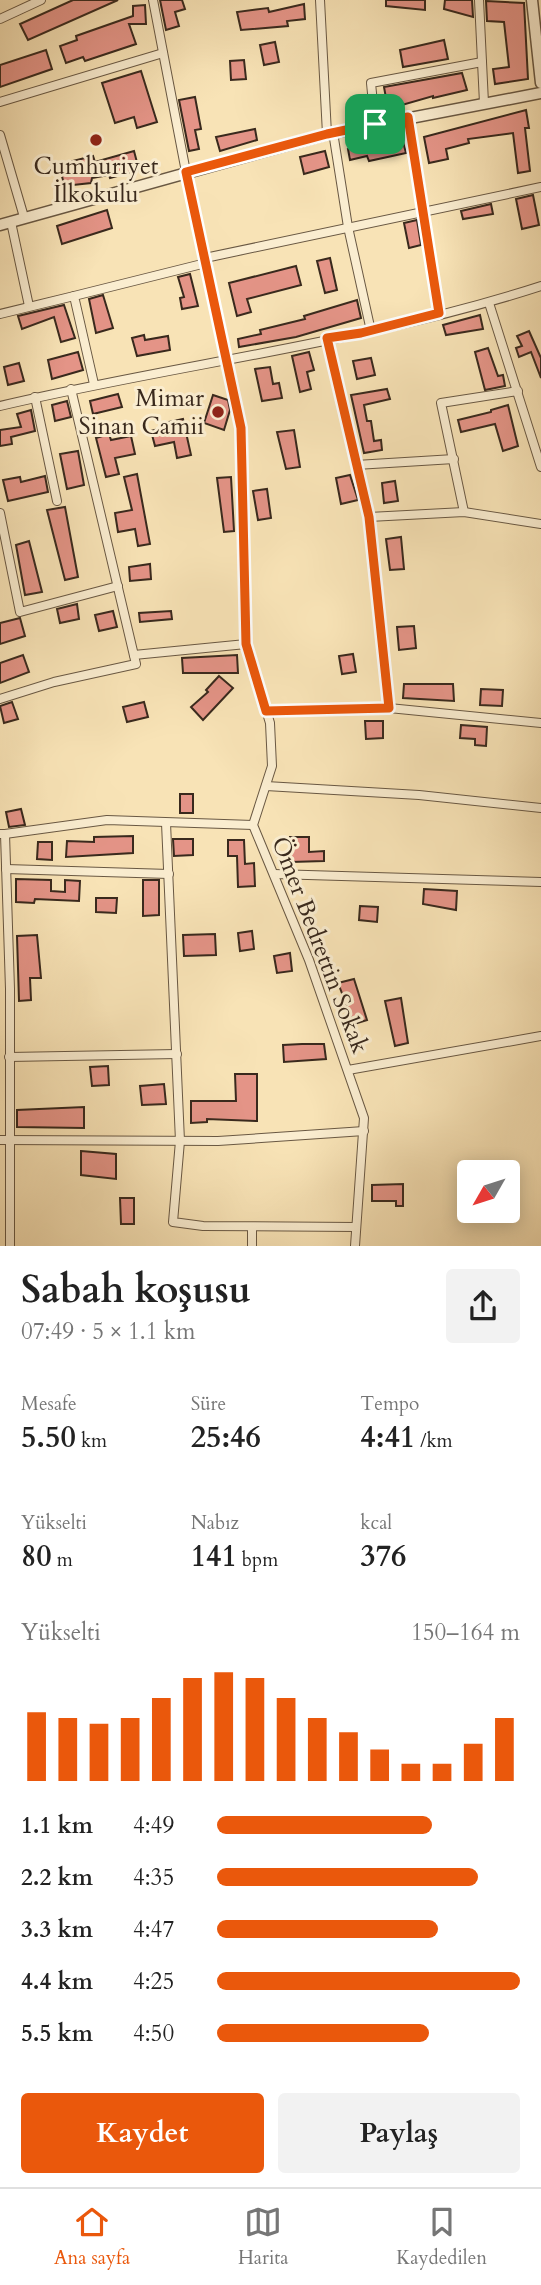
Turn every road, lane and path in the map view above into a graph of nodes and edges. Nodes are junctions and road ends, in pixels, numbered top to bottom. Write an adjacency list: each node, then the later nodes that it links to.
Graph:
1 (41, 0): 6 (street)
2 (153, 0): 7 (street, Ömer Bedrettin Sokak)
3 (320, 0): 15 (street)
4 (479, 0): 8 (street)
5 (532, 0): 9 (street)
6 (0, 19)
7 (163, 52): 11 (street); 17 (street, Ömer Bedrettin Sokak)
8 (482, 62): 12 (street); 14 (street)
9 (541, 83)
10 (541, 93): 12 (street)
11 (0, 102)
12 (484, 103): 13 (street)
13 (408, 117): 14 (street); 19 (street)
14 (375, 124): 15 (street)
15 (330, 133): 17 (street); 22 (street)
16 (0, 135): 20 (street)
17 (186, 172): 20 (street); 23 (street, Ömer Bedrettin Sokak)
18 (541, 187): 19 (street)
19 (422, 210): 22 (street); 28 (street)
20 (24, 218): 21 (street)
21 (5, 223): 27 (street)
22 (348, 227): 23 (street); 30 (street)
23 (205, 261): 25 (street); 32 (street, Ömer Bedrettin Sokak)
24 (541, 286): 26 (street)
25 (74, 296): 27 (street); 33 (street)
26 (489, 303): 28 (street); 35 (street)
27 (30, 306): 29 (street)
28 (439, 313): 30 (street)
29 (0, 314)
30 (371, 331): 31 (street)
31 (327, 338): 32 (street); 39 (street)
32 (227, 358): 33 (street); 47 (street, Ömer Bedrettin Sokak)
33 (94, 384): 34 (street)
34 (71, 389): 36 (street); 46 (street)
35 (518, 391): 38 (street); 40 (street)
36 (35, 397): 37 (street); 41 (street)
37 (0, 405)
38 (454, 459): 39 (street); 42 (street)
39 (356, 465): 44 (street)
40 (541, 467)
41 (57, 500)
42 (464, 512): 44 (street); 45 (street)
43 (0, 513): 46 (street)
44 (369, 517): 50 (street)
45 (541, 524)
46 (118, 586): 48 (street)
47 (246, 644): 48 (street); 51 (street, Ömer Bedrettin Sokak)
48 (134, 655): 49 (street)
49 (0, 699)
50 (389, 708): 51 (street); 52 (street)
51 (266, 711): 53 (street, Ömer Bedrettin Sokak)
52 (541, 723)
53 (266, 786): 54 (street); 56 (street, Ömer Bedrettin Sokak)
54 (541, 808)
55 (166, 823): 56 (street); 57 (street); 59 (street)
56 (253, 825): 60 (street, Ömer Bedrettin Sokak)
57 (3, 834): 58 (street)
58 (6, 869): 59 (street); 63 (street)
59 (169, 874): 64 (street)
60 (274, 874): 61 (street); 66 (street, Ömer Bedrettin Sokak)
61 (541, 882)
62 (541, 1036): 66 (street)
63 (5, 1038): 65 (street)
64 (177, 1054): 65 (street); 69 (street)
65 (9, 1057): 68 (street)
66 (348, 1070): 67 (street, Ömer Bedrettin Sokak)
67 (364, 1131): 69 (street); 71 (street, Ömer Bedrettin Sokak)
68 (4, 1140): 69 (street); 72 (street)
69 (180, 1141): 70 (street)
70 (252, 1227): 71 (street); 73 (street)
71 (356, 1227): 74 (street, Ömer Bedrettin Sokak)
72 (10, 1245)
73 (252, 1245)
74 (355, 1245)

